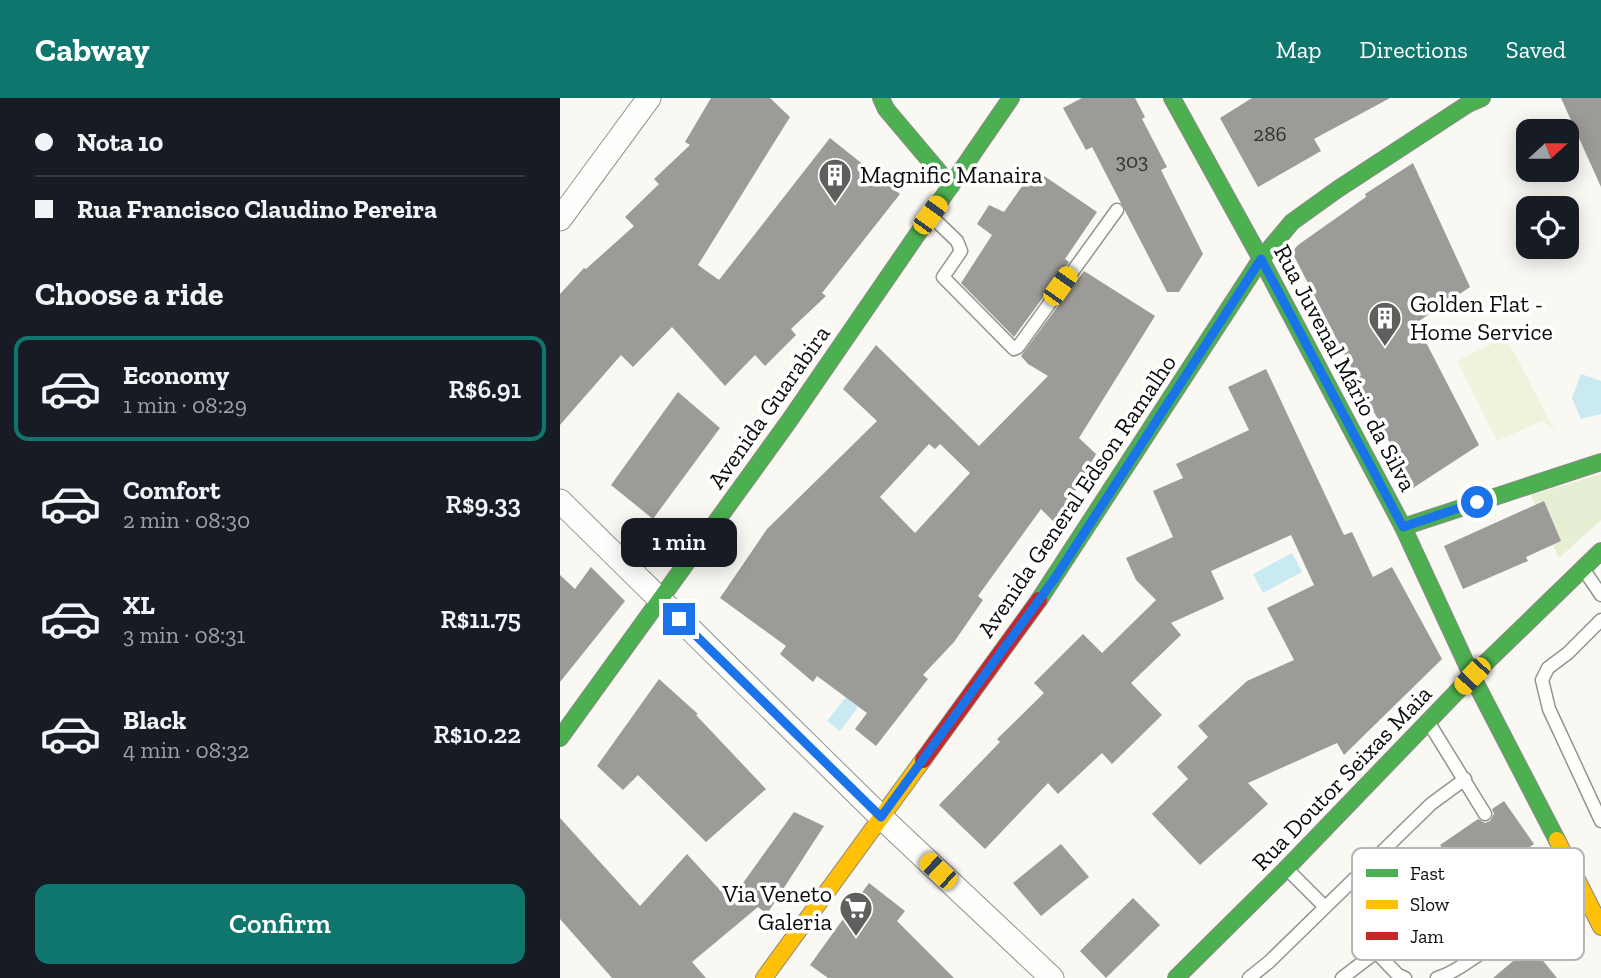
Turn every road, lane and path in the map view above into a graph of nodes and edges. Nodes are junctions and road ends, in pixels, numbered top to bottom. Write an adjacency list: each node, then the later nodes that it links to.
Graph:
1 (649, 98): 10 (street)
2 (869, 98): 6 (main road)
3 (1010, 98): 7 (main road, Avenida Guarabira)
4 (1172, 98): 11 (main road, Rua Juvenal Mário da Silva)
5 (1472, 100): 11 (main road, Avenida General Edson Ramalho)
6 (884, 103): 7 (main road)
7 (951, 186): 9 (main road, Avenida Guarabira)
8 (1116, 210): 9 (lane)
9 (930, 215): 18 (main road, Avenida Guarabira)
10 (560, 219)
11 (1261, 259): 14 (main road, Rua Juvenal Mário da Silva); 25 (main road, Avenida General Edson Ramalho)
12 (1601, 462): 14 (main road)
13 (560, 501): 18 (street)
14 (1403, 527): 20 (main road, Rua Juvenal Mário da Silva)
15 (1601, 551): 16 (main road, Rua Doutor Seixas Maia)
16 (1582, 568): 17 (lane); 20 (main road, Rua Doutor Seixas Maia)
17 (1601, 595)
18 (661, 601): 22 (main road, Avenida Guarabira); 25 (street)
19 (1601, 620): 26 (lane)
20 (1472, 676): 21 (main road, Rua Doutor Seixas Maia); 28 (main road, Rua Juvenal Mário da Silva)
21 (1428, 723): 23 (lane); 29 (main road, Rua Doutor Seixas Maia)
22 (560, 738)
23 (1465, 779): 24 (lane); 27 (lane)
24 (1485, 814)
25 (881, 817): 37 (main road, Avenida General Edson Ramalho); 38 (street)
26 (1601, 821)
27 (1385, 848)
28 (1560, 848)
29 (1286, 869): 32 (lane); 39 (main road, Rua Doutor Seixas Maia)
30 (1352, 879): 32 (lane)
31 (1584, 894): 33 (main road, Rua Juvenal Mário da Silva)
32 (1324, 906): 40 (lane)
33 (1601, 927)
34 (1366, 960): 41 (lane)
35 (1384, 960): 42 (lane)
36 (1470, 960): 43 (lane)
37 (764, 978)
38 (1052, 978)
39 (1175, 978)
40 (1249, 978)
41 (1342, 978)
42 (1405, 978)
43 (1437, 978)

